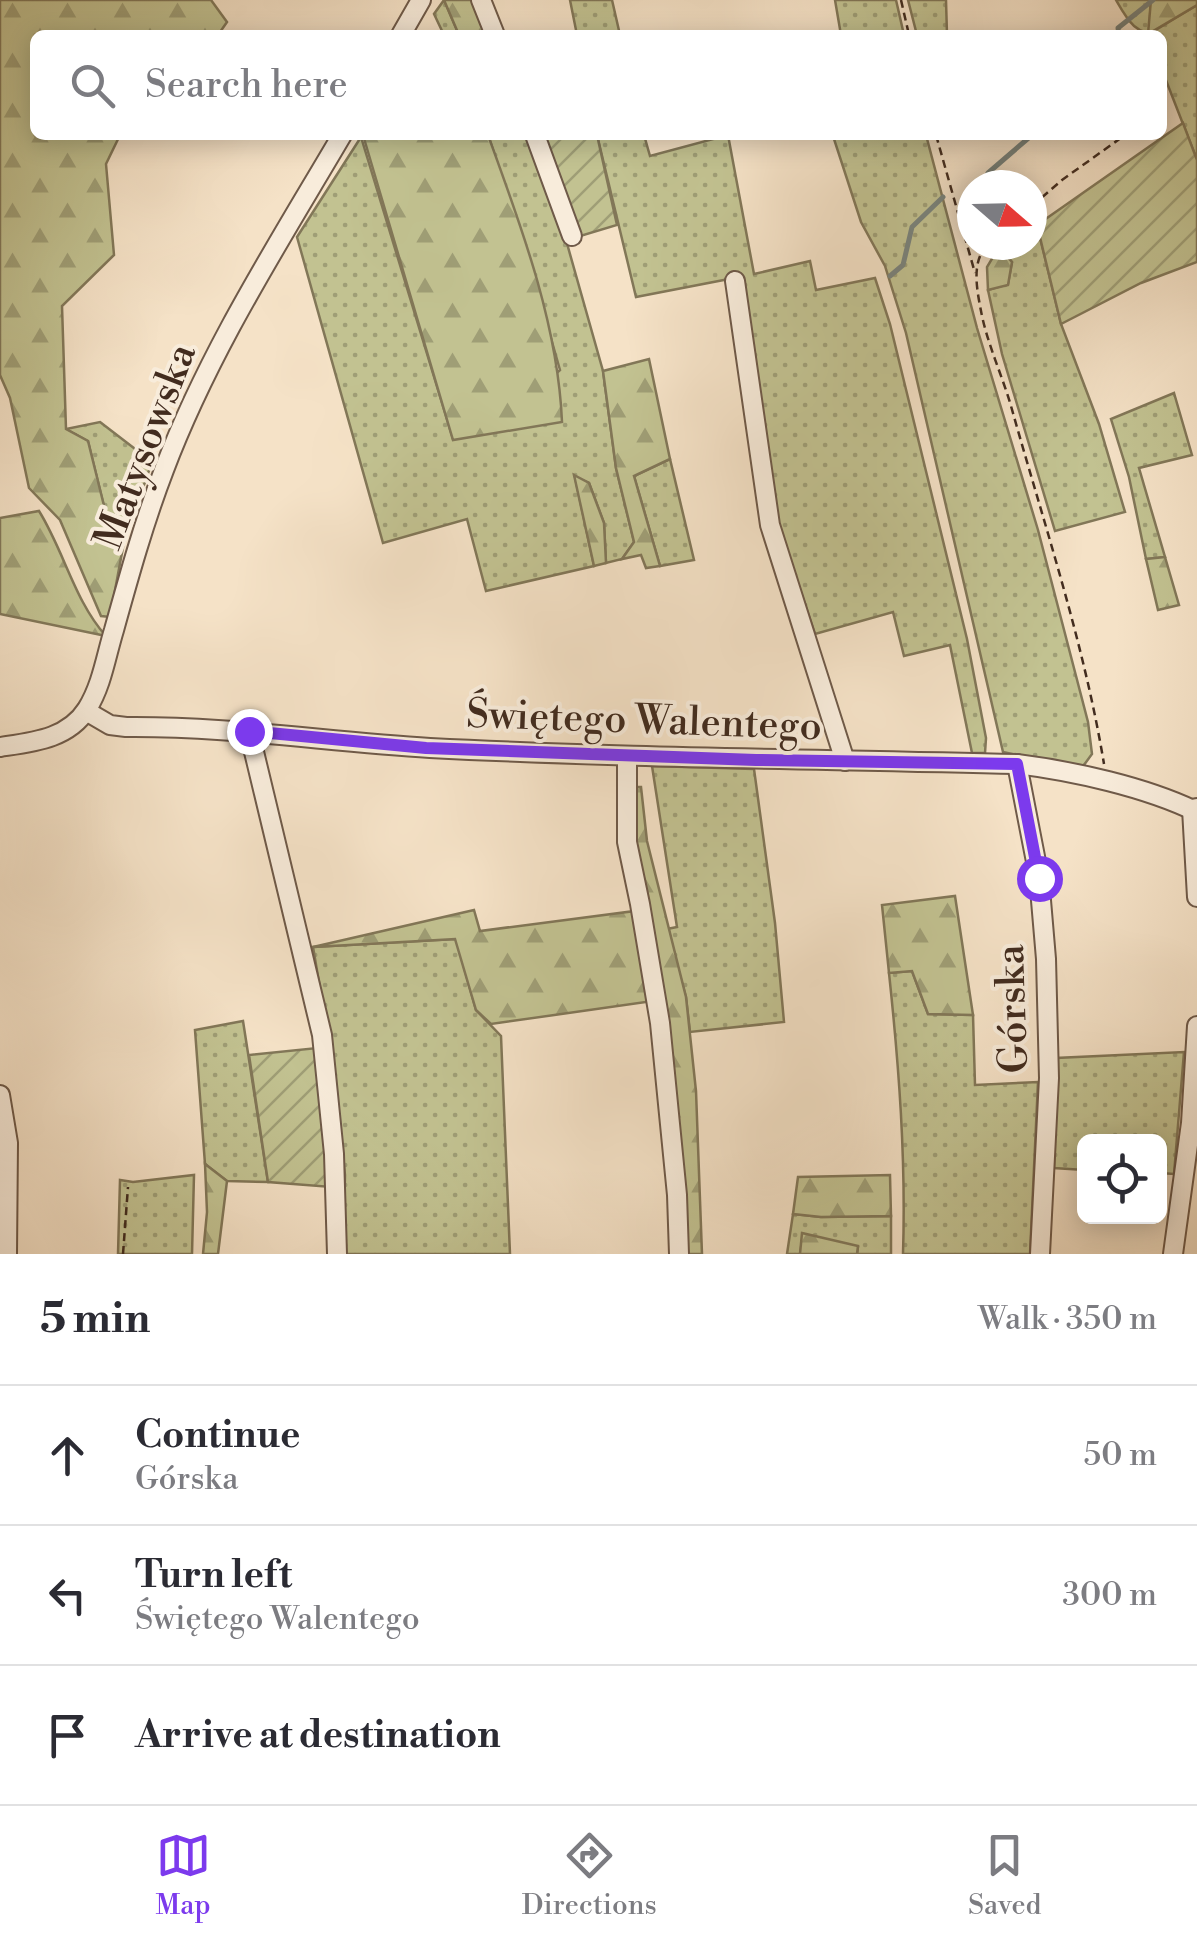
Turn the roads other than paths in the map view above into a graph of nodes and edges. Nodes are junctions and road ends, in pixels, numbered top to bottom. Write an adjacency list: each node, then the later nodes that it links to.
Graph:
1 (422, 0): 3 (street)
2 (481, 0): 4 (street)
3 (404, 30)
4 (492, 30)
5 (339, 140): 9 (street, Matysowska)
6 (537, 140): 7 (street)
7 (572, 236)
8 (735, 281): 13 (street)
9 (86, 711): 10 (street, Świętego Walentego); 11 (street)
10 (249, 731): 12 (street, Świętego Walentego); 20 (street)
11 (0, 747)
12 (627, 756): 13 (street, Świętego Walentego); 21 (street)
13 (845, 760): 14 (street, Świętego Walentego)
14 (1017, 764): 15 (street, Świętego Walentego); 22 (street, Górska)
15 (1195, 810): 16 (street)
16 (1197, 897)
17 (1197, 1026): 23 (street)
18 (0, 1095): 19 (street)
19 (7, 1254)
20 (337, 1254)
21 (679, 1254)
22 (1040, 1254)
23 (1173, 1254)

